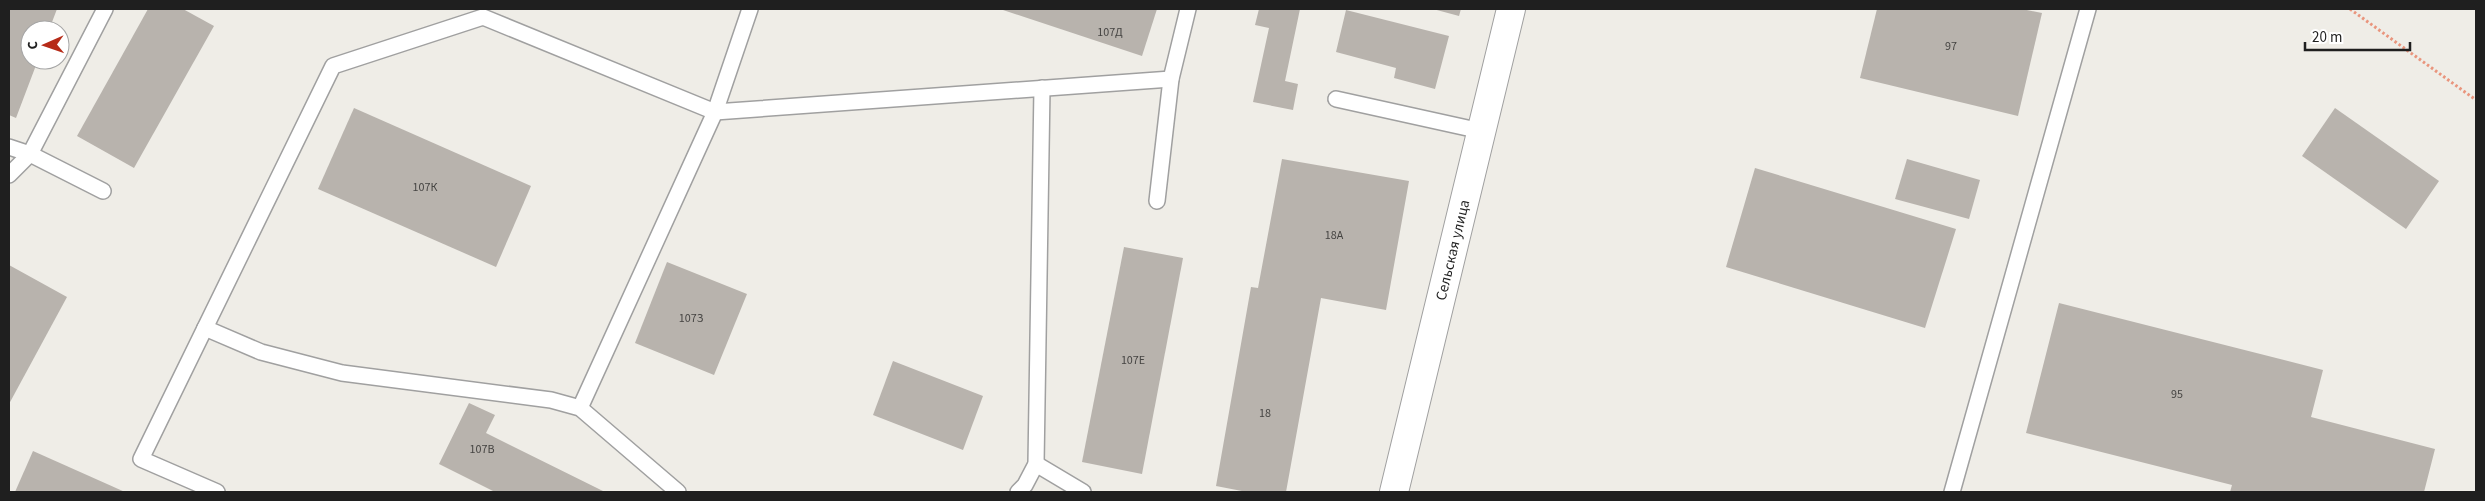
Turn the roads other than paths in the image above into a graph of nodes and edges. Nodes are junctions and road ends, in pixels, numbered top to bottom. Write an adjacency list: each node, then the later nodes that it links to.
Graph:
1 (105, 9): 13 (lane)
2 (750, 9): 10 (lane)
3 (1188, 9): 7 (lane)
4 (1511, 9): 11 (street, Сельская улица)
5 (2088, 9): 25 (lane)
6 (484, 13): 10 (lane); 17 (lane)
7 (1171, 79): 8 (lane); 16 (lane)
8 (1042, 88): 10 (lane); 19 (lane)
9 (1336, 99): 11 (lane)
10 (714, 112): 18 (lane)
11 (1481, 130): 24 (street, Сельская улица)
12 (9, 147): 13 (lane)
13 (30, 154): 14 (lane); 15 (lane)
14 (9, 175)
15 (103, 191)
16 (1157, 201)
17 (205, 328): 18 (lane); 20 (lane)
18 (580, 408): 21 (lane)
19 (1036, 464): 22 (lane); 23 (lane)
20 (217, 492)
21 (678, 492)
22 (1018, 492)
23 (1082, 492)
24 (1394, 492)
25 (1952, 492)

